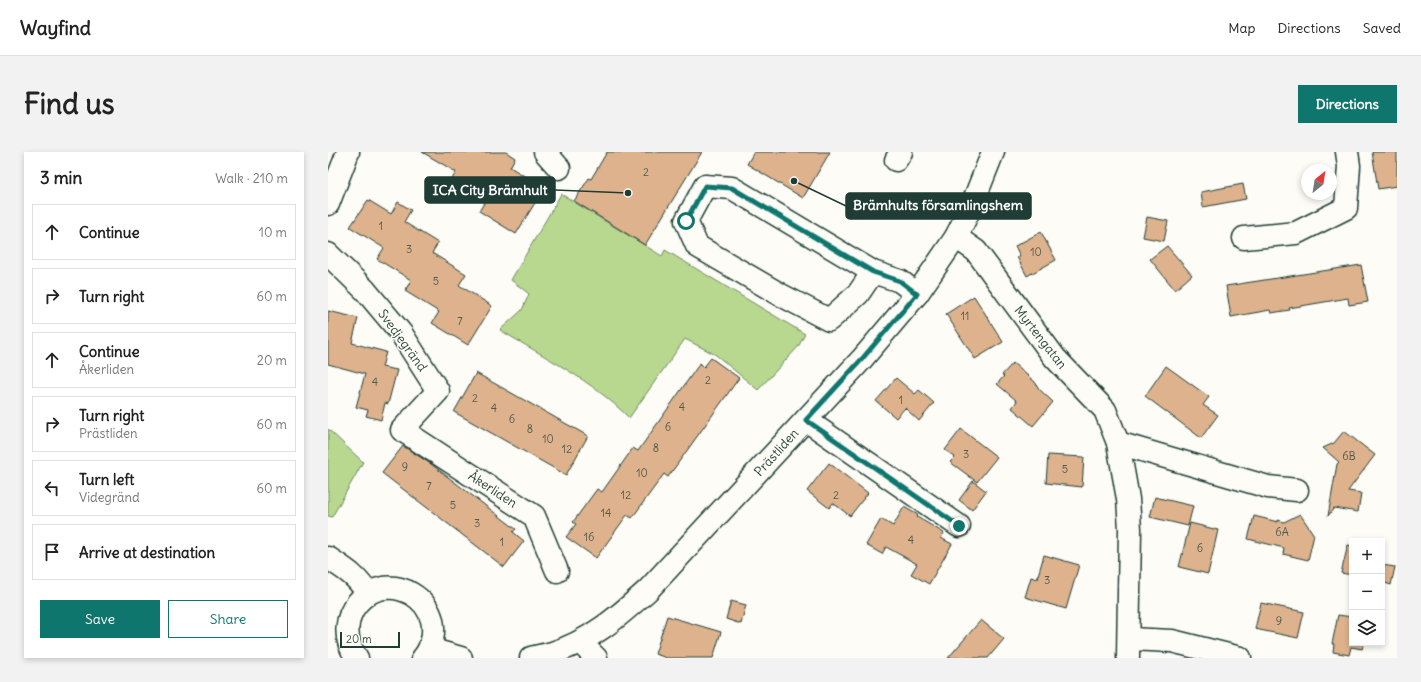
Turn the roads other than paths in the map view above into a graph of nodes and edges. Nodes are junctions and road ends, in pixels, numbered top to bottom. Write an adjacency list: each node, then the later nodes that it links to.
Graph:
1 (348, 152): 6 (street)
2 (545, 152): 5 (street)
3 (993, 152): 7 (street, Prästliden)
4 (1347, 152): 8 (street)
5 (559, 168)
6 (328, 204)
7 (956, 237): 11 (street, Prästliden); 14 (street, Myrtengatan)
8 (1244, 238)
9 (328, 254): 13 (street, Svedjegränd)
10 (873, 272): 10 (street); 11 (street)
11 (917, 294): 12 (street, Prästliden)
12 (806, 420): 16 (street); 20 (street, Prästliden)
13 (402, 430): 18 (street, Åkerliden)
14 (1118, 443): 15 (street); 21 (street, Myrtengatan)
15 (1297, 490)
16 (959, 526)
17 (328, 558): 19 (street)
18 (557, 571)
19 (367, 594): 22 (street); 23 (street)
20 (580, 642): 25 (street, Prästliden); 26 (street)
21 (1129, 649): 27 (street)
22 (427, 653): 24 (street)
23 (357, 658)
24 (461, 658)
25 (531, 658)
26 (596, 658)
27 (1240, 658)

